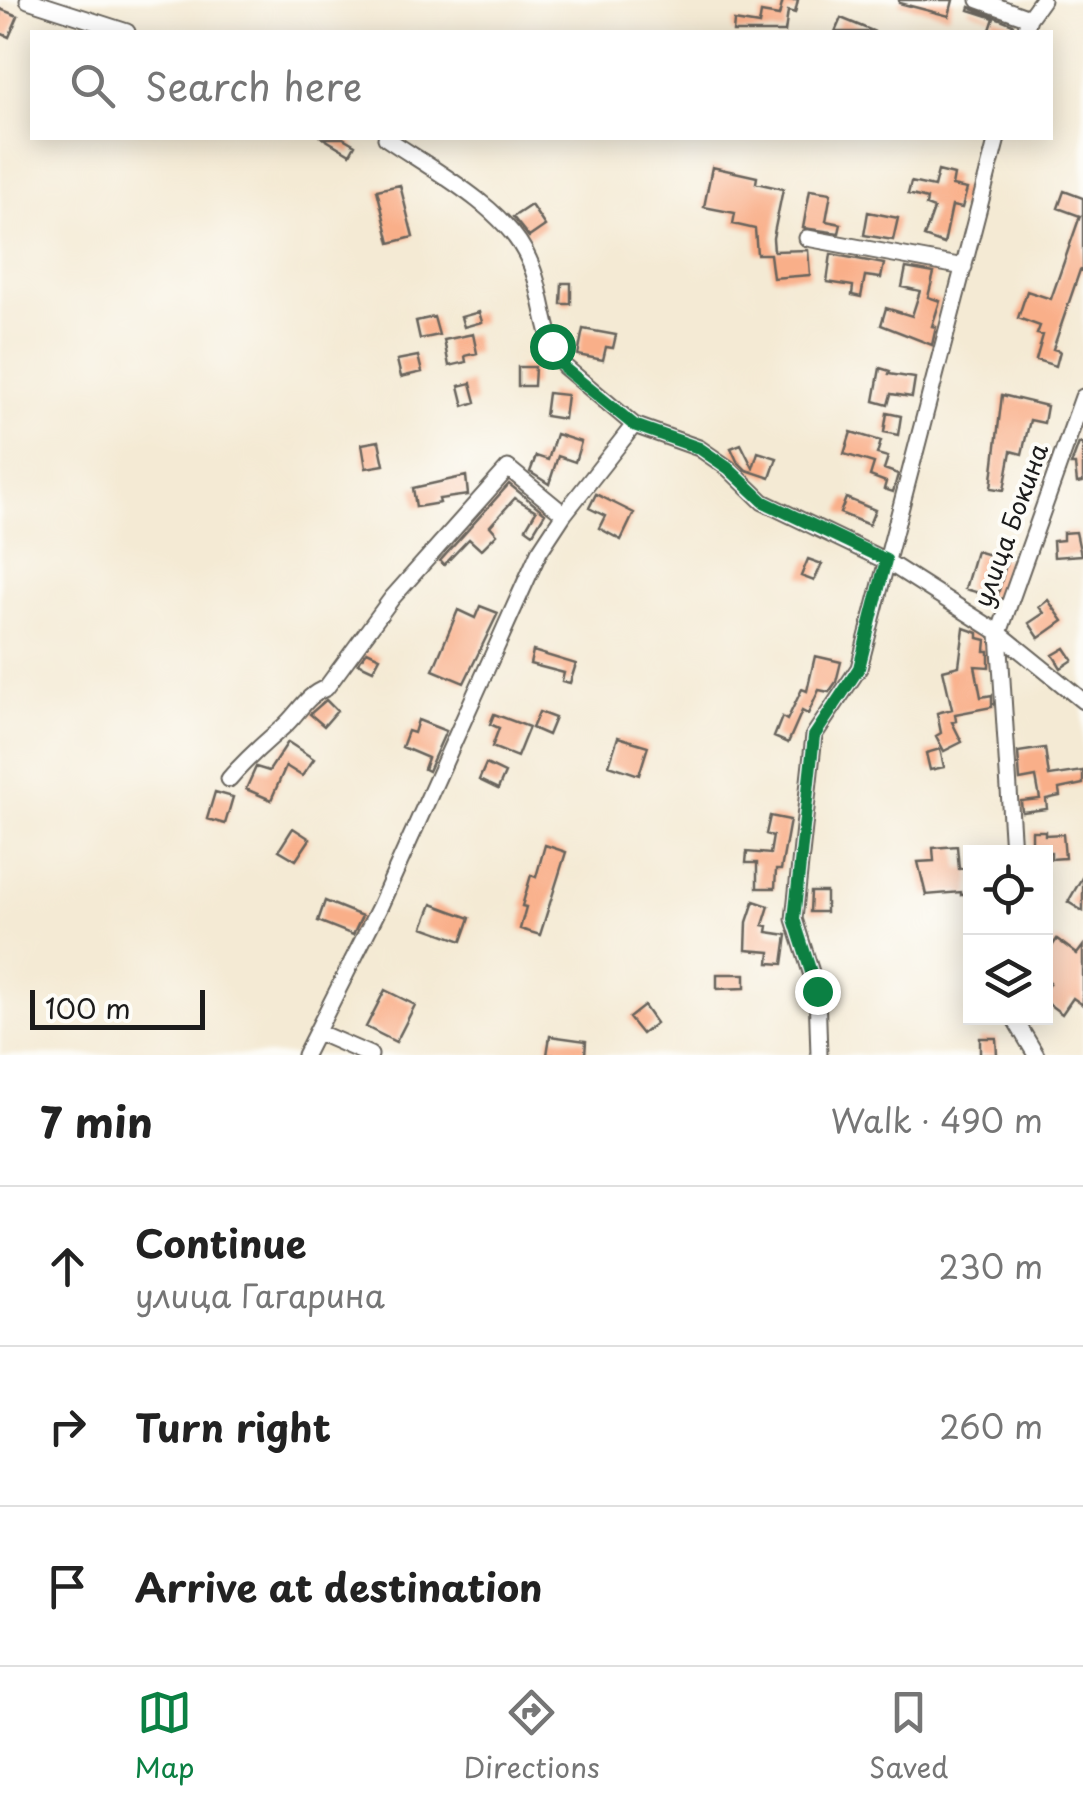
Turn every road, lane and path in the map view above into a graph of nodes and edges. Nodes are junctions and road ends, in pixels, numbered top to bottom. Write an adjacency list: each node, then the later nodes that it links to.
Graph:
1 (28, 0): 5 (street)
2 (978, 0): 4 (street)
3 (1042, 0): 4 (street)
4 (1027, 25)
5 (121, 30)
6 (389, 140): 11 (street)
7 (996, 140): 9 (street)
8 (807, 238): 9 (street)
9 (964, 267): 13 (street)
10 (1083, 397): 14 (street, улица Бокина)
11 (634, 425): 12 (street); 13 (street)
12 (564, 514): 16 (street); 19 (street)
13 (886, 560): 14 (street); 22 (street)
14 (999, 632): 15 (street); 17 (street, улица Бокина)
15 (1083, 702)
16 (229, 779)
17 (1013, 845)
18 (1018, 1025): 23 (street)
19 (317, 1032): 20 (street); 21 (street)
20 (305, 1055)
21 (370, 1055)
22 (818, 1055)
23 (1036, 1055)

